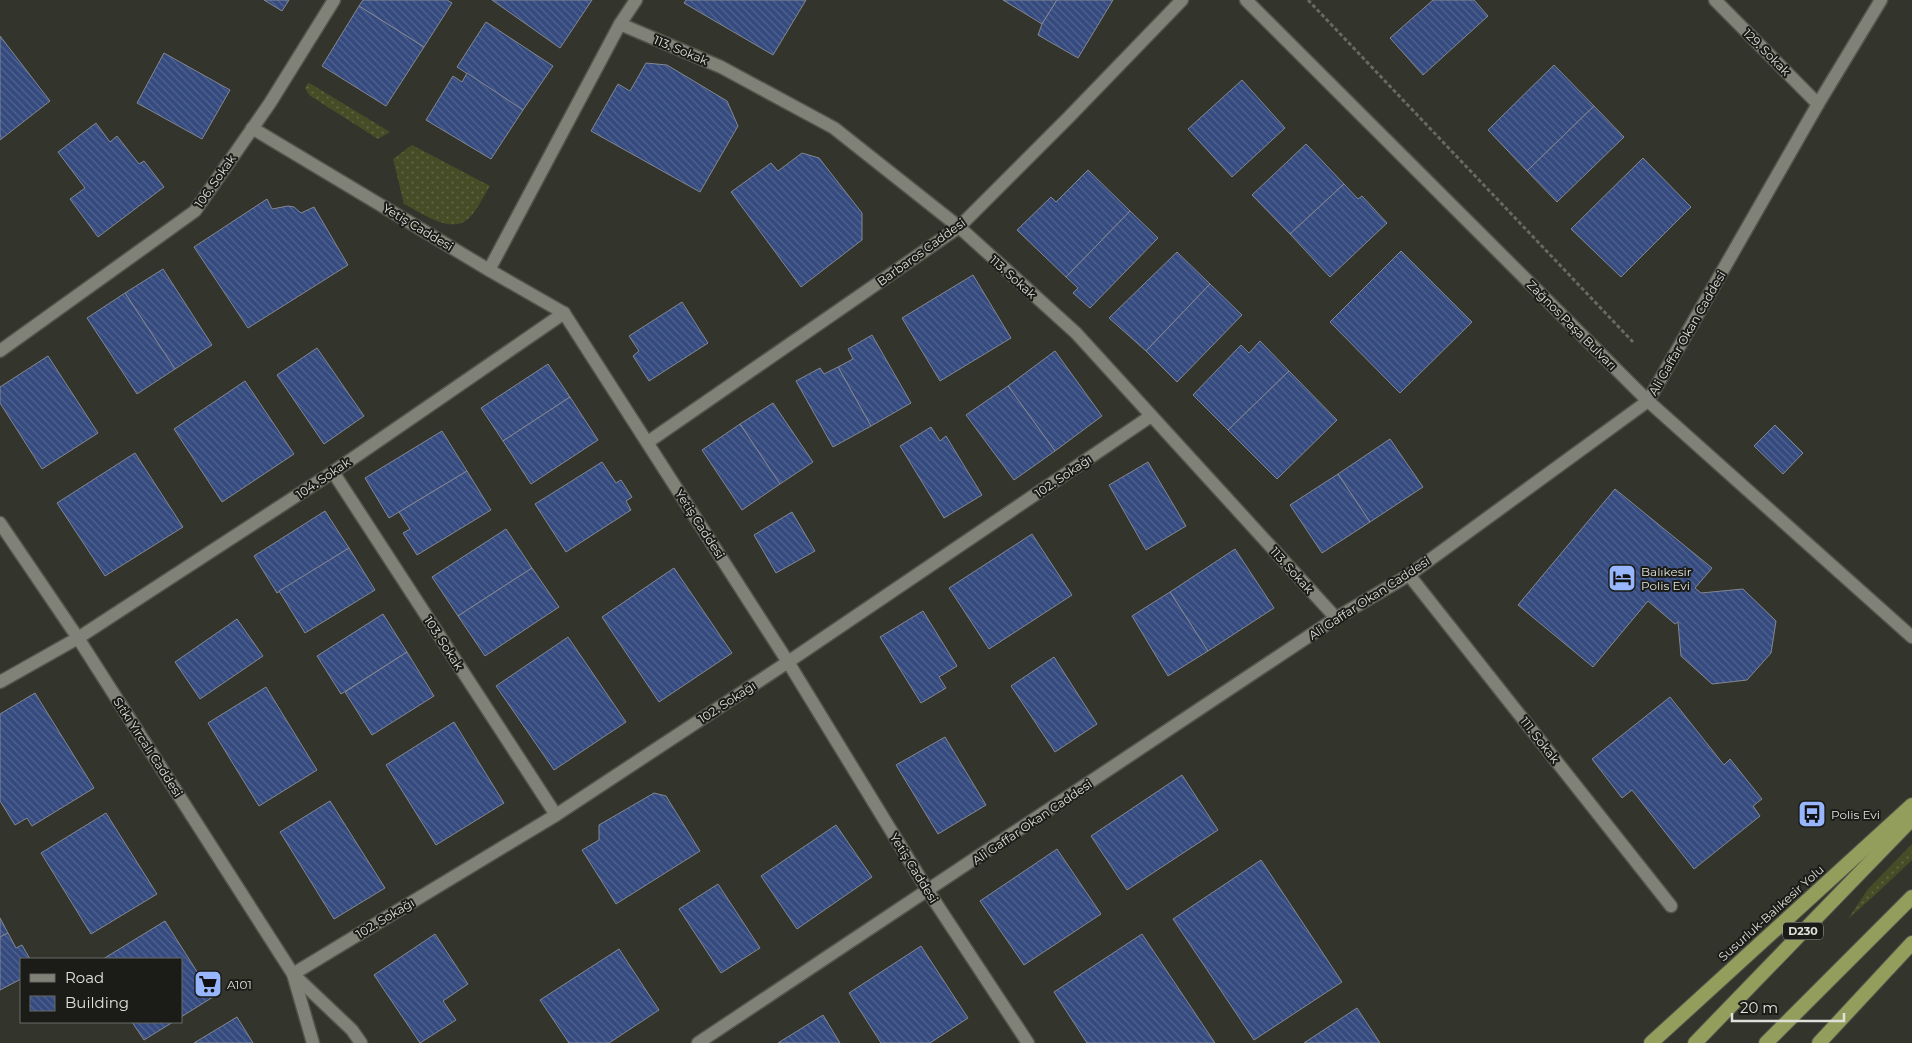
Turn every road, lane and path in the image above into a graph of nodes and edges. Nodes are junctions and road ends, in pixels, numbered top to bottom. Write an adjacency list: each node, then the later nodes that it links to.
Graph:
1 (334, 0): 10 (street, 106. Sokak)
2 (636, 0): 8 (street)
3 (1182, 0): 11 (street, Barbaros Caddesi)
4 (1246, 0): 16 (street, Zağnos Paşa Bulvarı)
5 (1308, 0): 14 (path)
6 (1716, 0): 9 (street, 129. Sokak)
7 (1881, 0): 9 (street, Ali Gaffar Okan Caddesi)
8 (620, 24): 11 (street, 113. Sokak); 12 (street)
9 (1818, 104): 16 (street, Ali Gaffar Okan Caddesi)
10 (252, 128): 12 (street, Yetiş Caddesi); 15 (street, 106. Sokak)
11 (959, 227): 17 (street, 113. Sokak); 18 (street, Barbaros Caddesi)
12 (489, 270): 13 (street, Yetiş Caddesi)
13 (564, 313): 18 (street, Yetiş Caddesi); 19 (street, 104. Sokak)
14 (1633, 342)
15 (0, 352)
16 (1648, 401): 21 (street, Ali Gaffar Okan Caddesi); 23 (street, Zağnos Paşa Bulvarı)
17 (1151, 416): 22 (street, 113. Sokak); 25 (street, 102. Sokağı)
18 (648, 442): 25 (street, Yetiş Caddesi)
19 (333, 472): 24 (street, 104. Sokak); 28 (street, 103. Sokak)
20 (0, 523): 24 (street, Sıtkı Yırcalı Caddesi)
21 (1409, 575): 22 (street, Ali Gaffar Okan Caddesi); 32 (street, 111. Sokak)
22 (1336, 618): 30 (street, Ali Gaffar Okan Caddesi)
23 (1912, 637)
24 (78, 638): 26 (street, 104. Sokak); 34 (street, Sıtkı Yırcalı Caddesi)
25 (788, 662): 28 (street, 102. Sokağı); 30 (street, Yetiş Caddesi)
26 (0, 682)
27 (1912, 805): 39 (highway, Susurluk-Balıkesir Yolu)
28 (556, 815): 34 (street, 102. Sokağı)
29 (1912, 820): 40 (highway, D230)
30 (928, 891): 35 (street, Ali Gaffar Okan Caddesi); 38 (street, Yetiş Caddesi)
31 (1912, 897): 41 (highway)
32 (1671, 906)
33 (1912, 943): 42 (highway)
34 (293, 974): 36 (street, Sıtkı Yırcalı Caddesi); 37 (street, Sıtkı Yırcalı Caddesi)
35 (705, 1041)
36 (314, 1043)
37 (361, 1043)
38 (1028, 1043)
39 (1651, 1043)
40 (1695, 1043)
41 (1766, 1043)
42 (1819, 1043)

